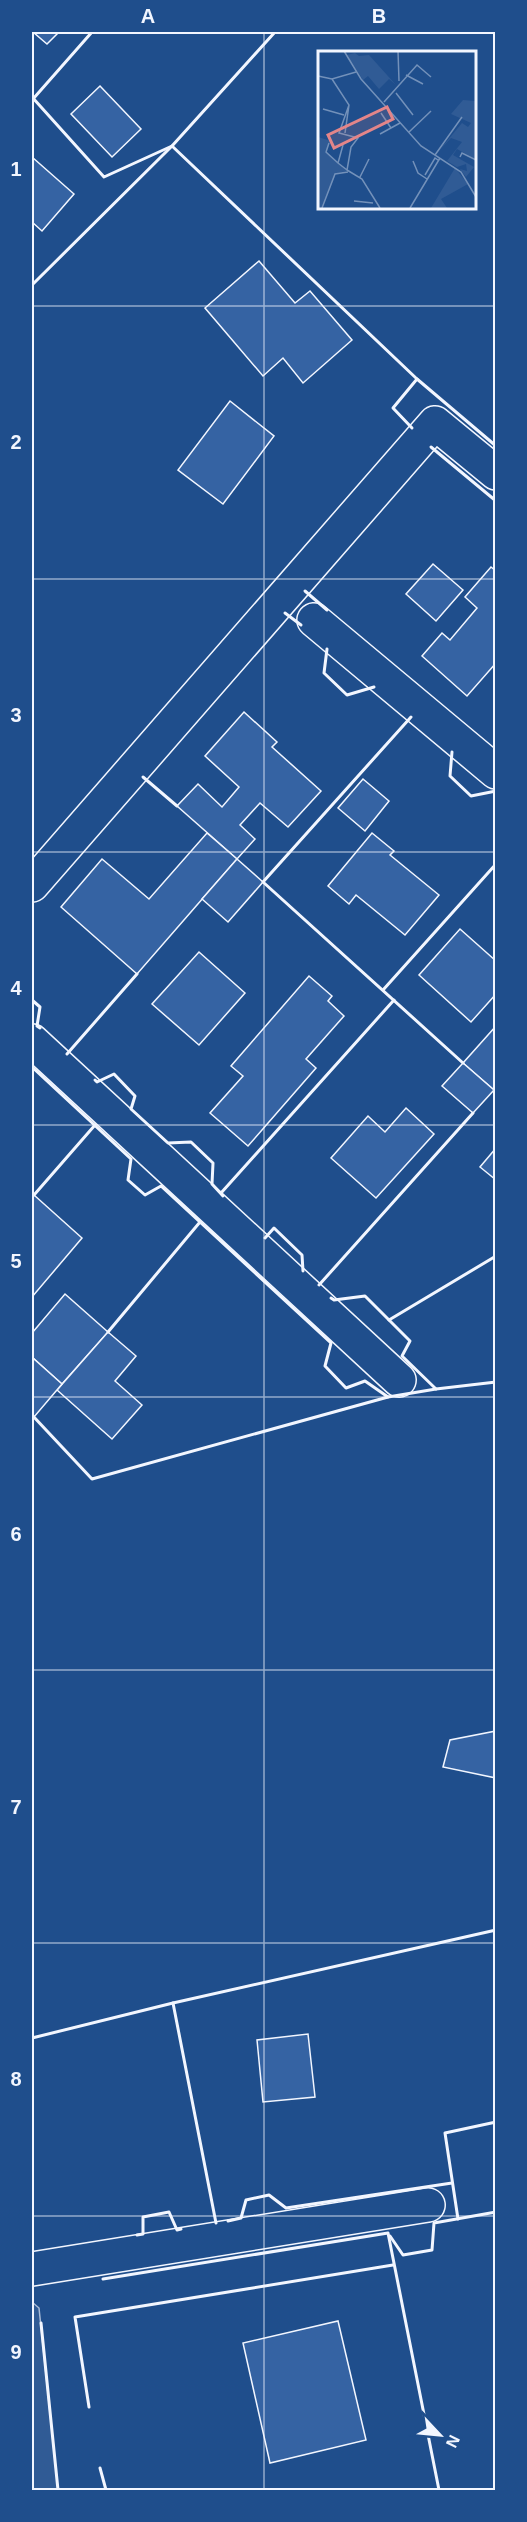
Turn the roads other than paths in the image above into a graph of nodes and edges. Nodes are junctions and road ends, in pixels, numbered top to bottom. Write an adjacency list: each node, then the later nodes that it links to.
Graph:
1 (495, 473): 4 (street)
2 (314, 620): 3 (street)
3 (495, 772)
4 (32, 885)
5 (32, 1041): 6 (street)
6 (399, 1380)
7 (428, 2205): 8 (street)
8 (32, 2269)

